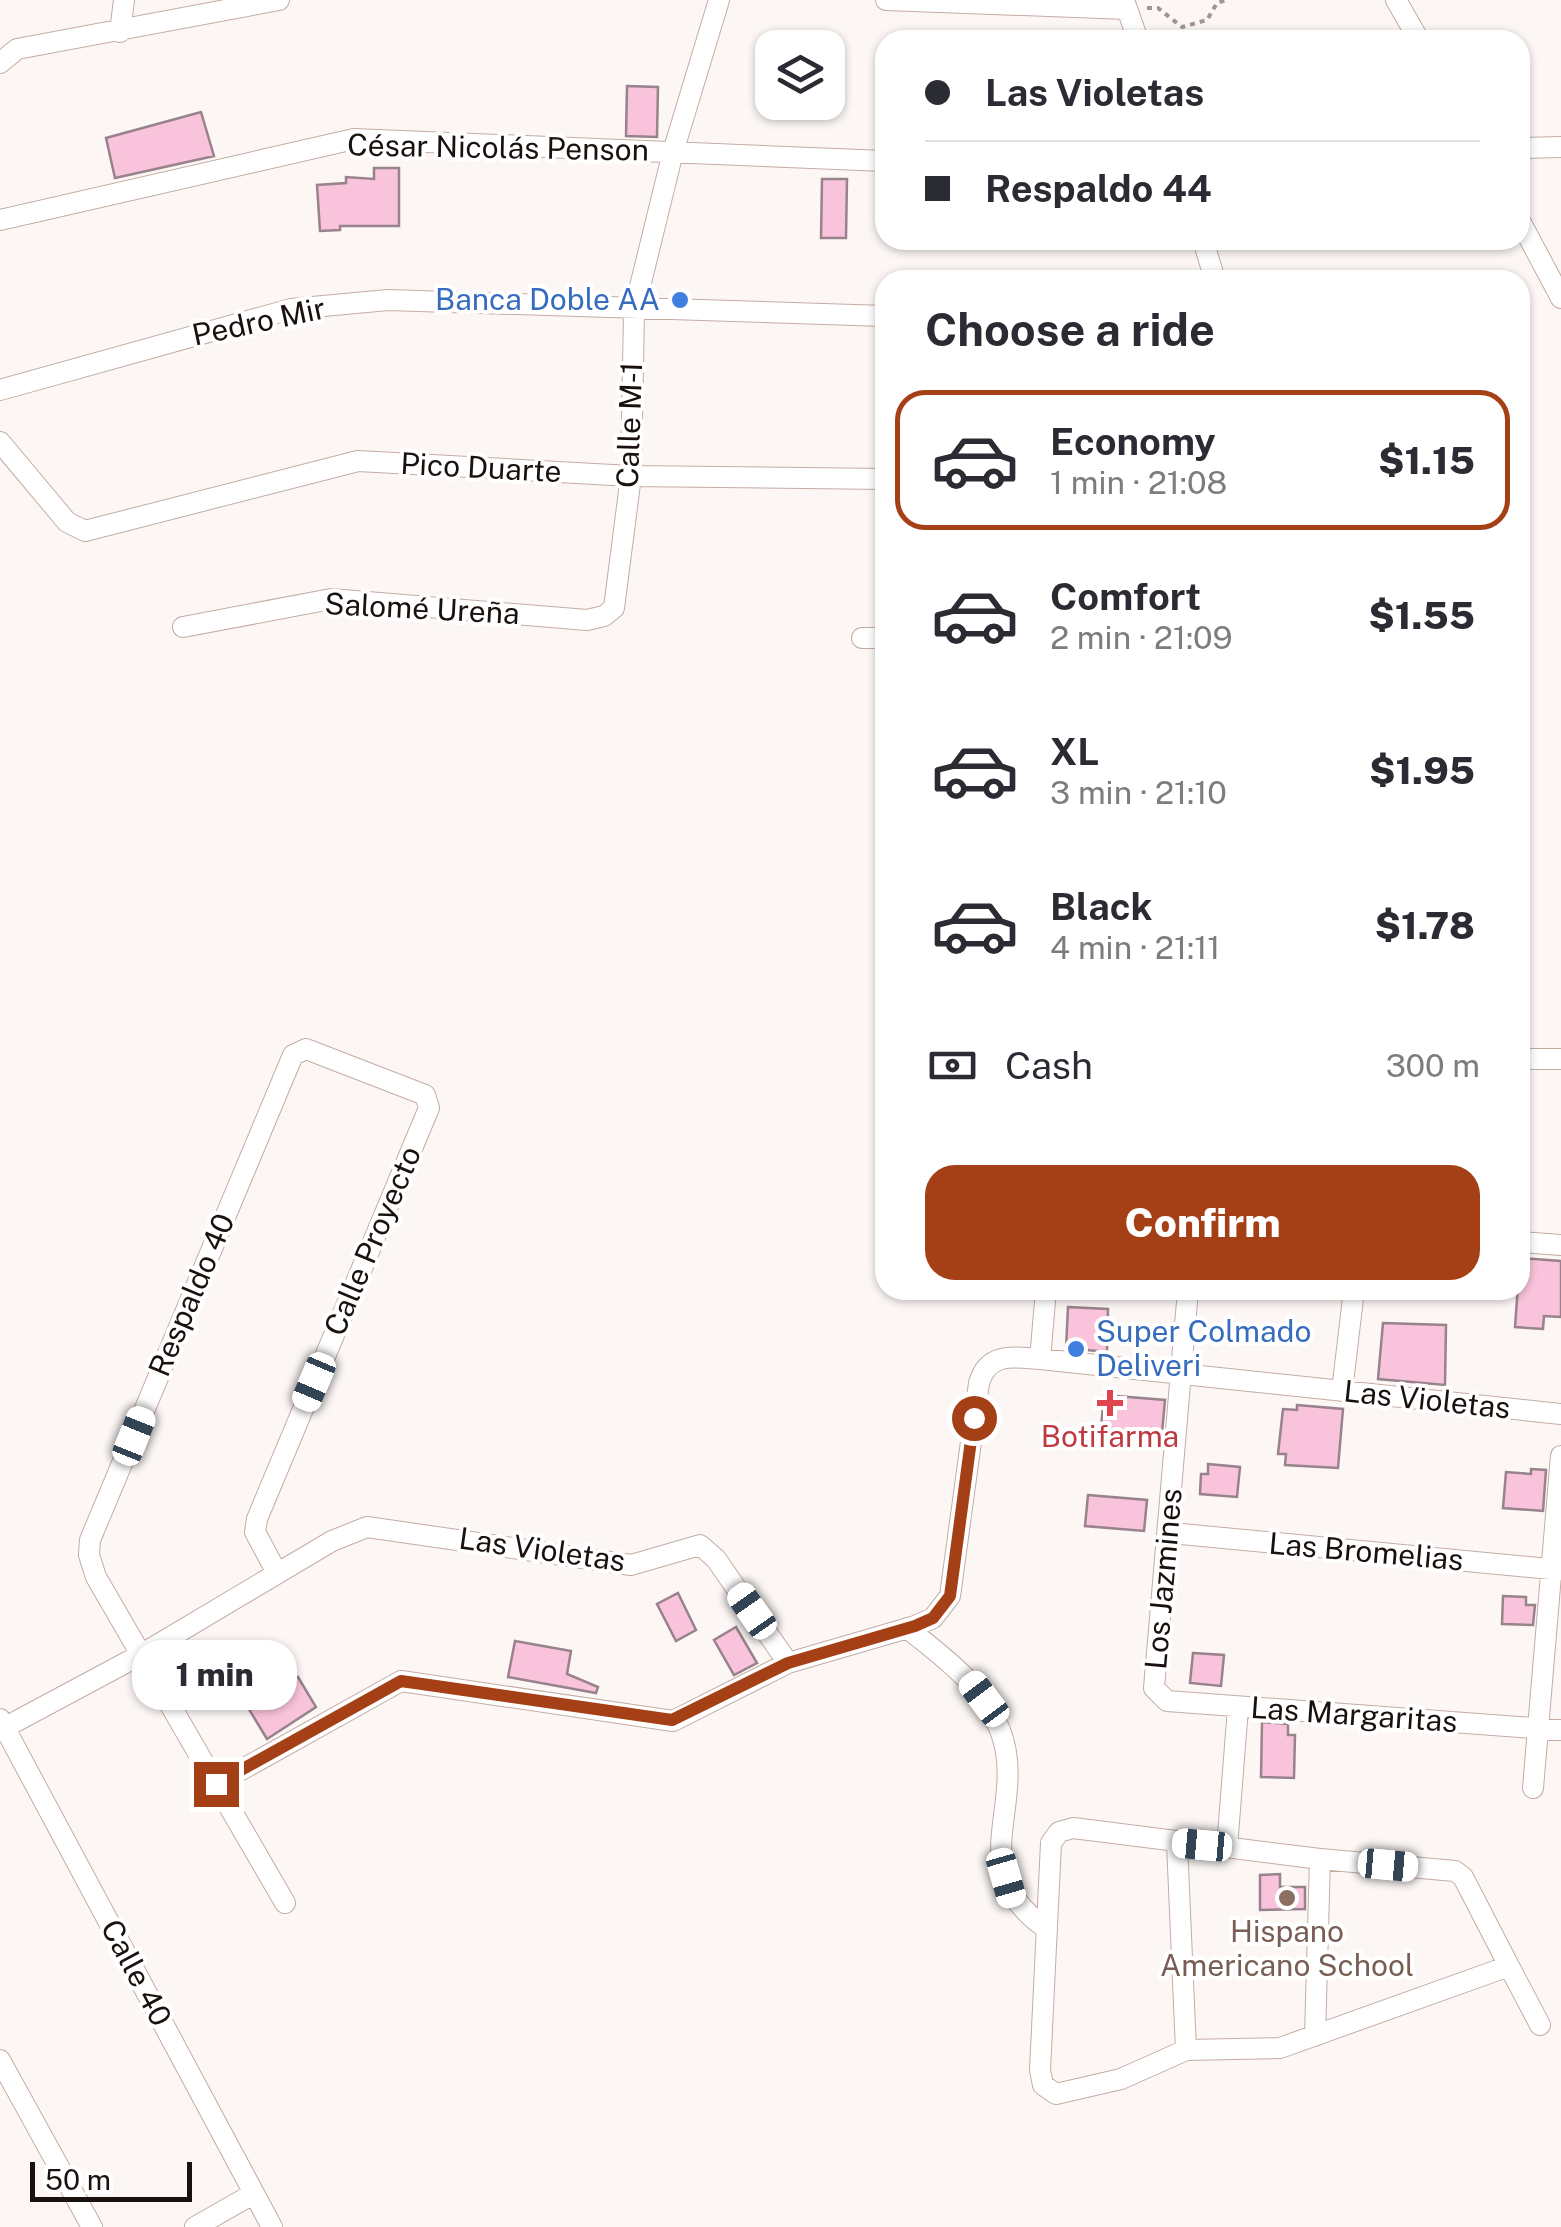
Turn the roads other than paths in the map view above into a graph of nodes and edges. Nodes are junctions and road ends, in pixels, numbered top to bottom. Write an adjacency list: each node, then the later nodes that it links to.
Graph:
1 (124, 0): 9 (street)
2 (279, 0): 9 (street)
3 (719, 0): 13 (street, Calle M-1)
4 (886, 0): 6 (street)
5 (1396, 0): 8 (street)
6 (1126, 4): 7 (street)
7 (1135, 30)
8 (1413, 30)
9 (120, 32): 10 (street)
10 (0, 63)
11 (1561, 147): 12 (street)
12 (1530, 148)
13 (672, 152): 14 (street, César Nicolás Penson); 15 (street, César Nicolás Penson); 18 (street, Calle M-1)
14 (875, 160)
15 (0, 220)
16 (1530, 240): 17 (street)
17 (1561, 298)
18 (634, 311): 19 (street, Pedro Mir); 20 (street, Pedro Mir); 22 (street, Calle M-1)
19 (875, 316)
20 (0, 390)
21 (0, 442): 22 (street, Pico Duarte)
22 (631, 476): 23 (street, Pico Duarte); 24 (street, Calle M-1)
23 (875, 479)
24 (604, 616): 25 (street, Salomé Ureña)
25 (183, 627)
26 (862, 638): 27 (street)
27 (875, 638)
28 (293, 1054): 43 (street, Calle Proyecto); 45 (street, Respaldo 40)
29 (1530, 1059): 30 (street)
30 (1561, 1059)
31 (1530, 1243): 32 (street)
32 (1561, 1245)
33 (1045, 1300): 36 (street)
34 (1187, 1300): 37 (street, Los Jazmines)
35 (1353, 1300): 38 (street)
36 (1040, 1359): 37 (street, Las Violetas); 44 (street, Las Violetas)
37 (1179, 1375): 38 (street, Las Violetas); 41 (street, Los Jazmines)
38 (1342, 1391): 39 (street, Las Violetas)
39 (1561, 1414)
40 (1561, 1456): 42 (street)
41 (1171, 1533): 42 (street, Las Bromelias); 47 (street, Los Jazmines)
42 (1556, 1570): 50 (street)
43 (277, 1573): 45 (street); 46 (street, Las Violetas)
44 (906, 1628): 46 (street, Las Violetas); 58 (street)
45 (142, 1654): 49 (street); 52 (street, Respaldo 40)
46 (788, 1663): 52 (street)
47 (1154, 1688): 48 (street, Las Margaritas)
48 (1238, 1708): 50 (street, Las Margaritas); 55 (street)
49 (2, 1725): 64 (street, Calle 40)
50 (1538, 1727): 51 (street, Las Margaritas); 53 (street)
51 (1561, 1730)
52 (216, 1784): 57 (street, Respaldo 40)
53 (1533, 1788)
54 (1177, 1843): 55 (street); 58 (street); 62 (street)
55 (1227, 1847): 56 (street)
56 (1320, 1859): 59 (street); 61 (street)
57 (285, 1903)
58 (1047, 1930): 62 (street)
59 (1510, 1966): 60 (street); 61 (street)
60 (1540, 2025)
61 (1315, 2036): 62 (street)
62 (1186, 2050)
63 (0, 2060): 65 (street)
64 (253, 2194): 66 (street); 67 (street, Calle 40)
65 (92, 2227)
66 (195, 2227)
67 (272, 2227)

